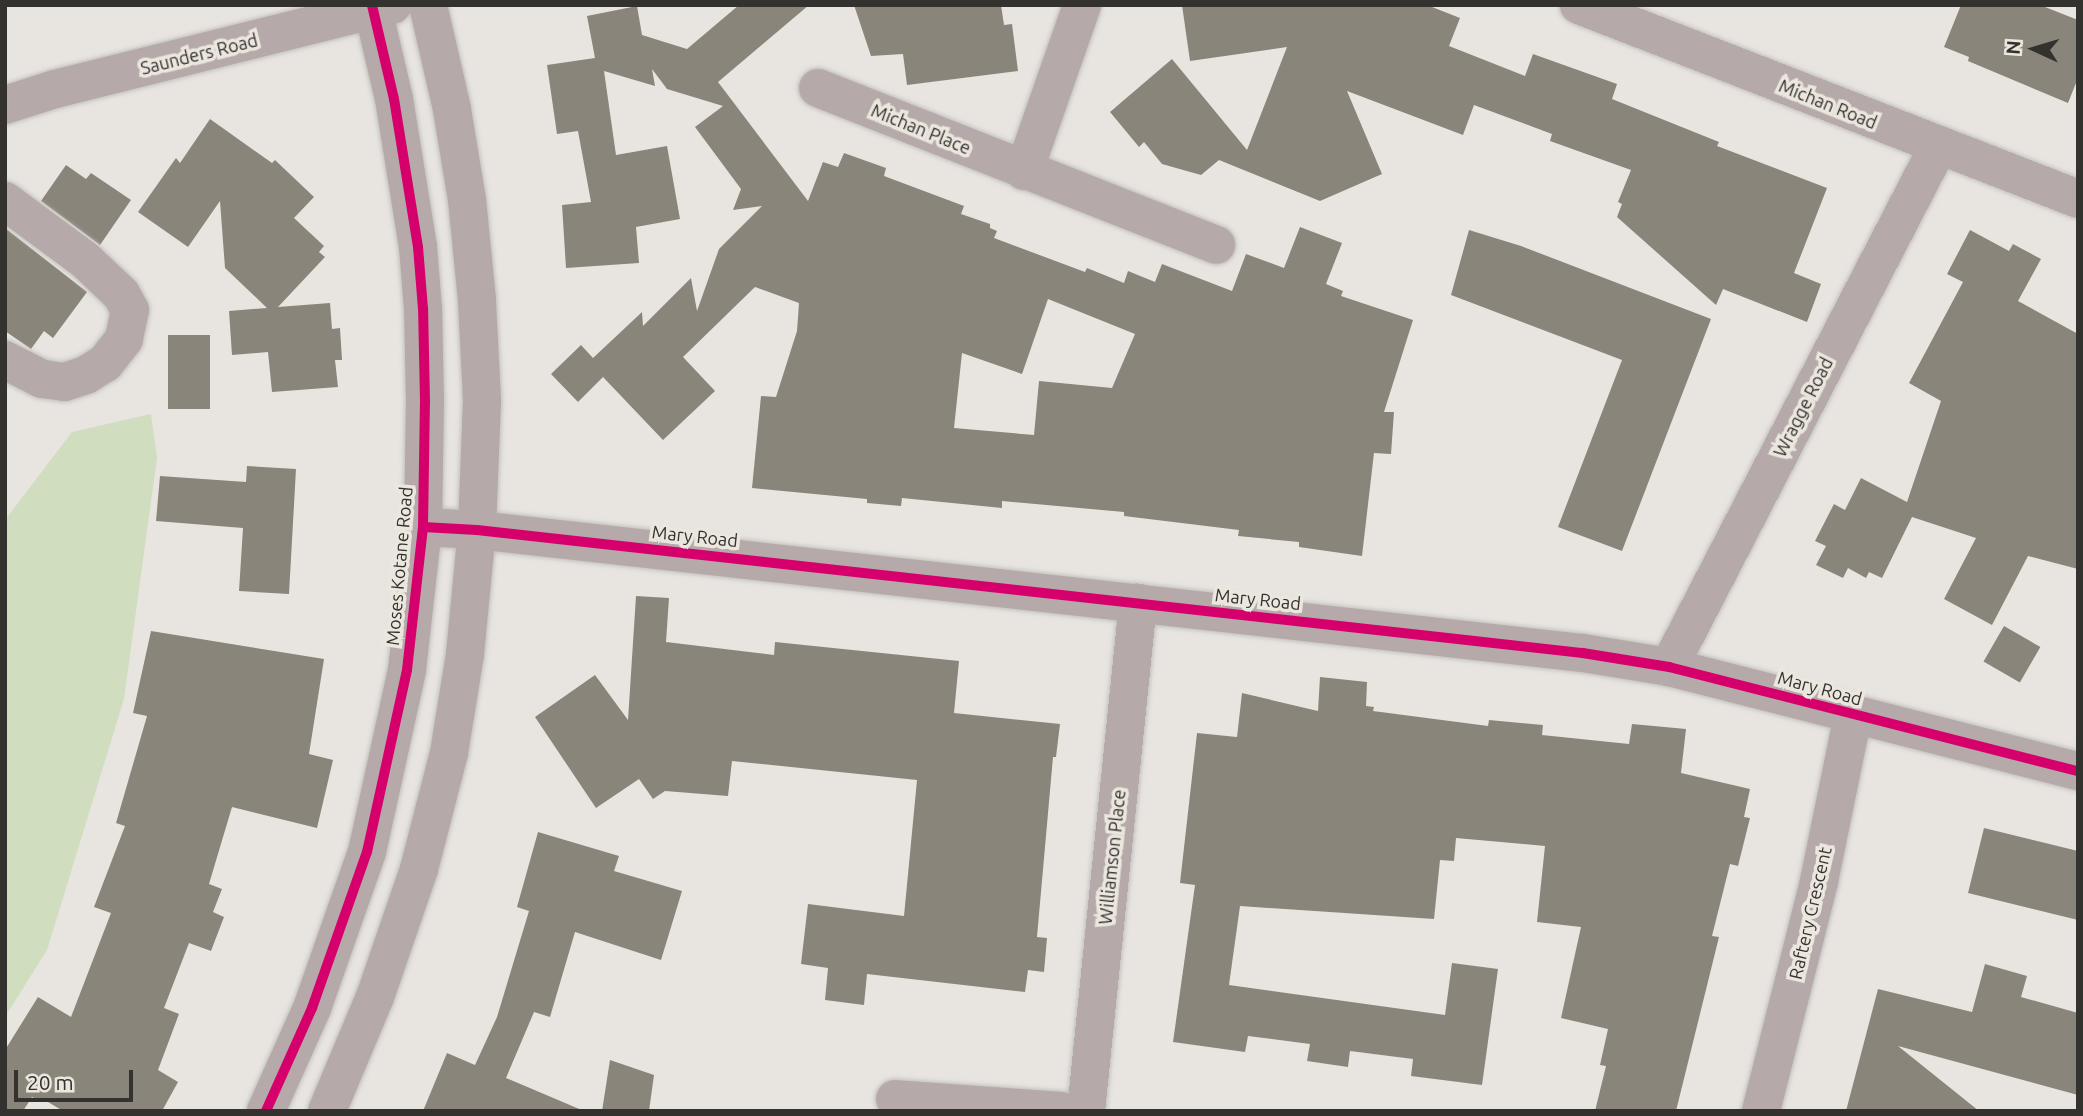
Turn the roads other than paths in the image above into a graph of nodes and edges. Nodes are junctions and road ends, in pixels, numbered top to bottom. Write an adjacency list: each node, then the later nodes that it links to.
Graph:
1 (428, 5): 14 (street)
2 (1082, 5): 8 (street)
3 (1579, 5): 7 (street, Michan Road)
4 (379, 7): 6 (street, Saunders Road); 13 (street, Moses Kotane Road)
5 (818, 88): 8 (street, Michan Place)
6 (5, 105)
7 (1938, 147): 9 (street, Michan Road); 16 (street, Wragge Road)
8 (1024, 171): 11 (street, Michan Place)
9 (2078, 199)
10 (5, 201): 12 (street)
11 (1216, 245)
12 (5, 360)
13 (423, 527): 14 (street, Mary Road); 20 (street, Moses Kotane Road)
14 (477, 530): 15 (street, Mary Road); 21 (street)
15 (1138, 603): 16 (street, Mary Road); 23 (street, Williamson Place)
16 (1669, 667): 17 (street, Mary Road)
17 (1853, 715): 18 (street, Mary Road); 24 (street, Raftery Crescent)
18 (2078, 771)
19 (895, 1099): 22 (street)
20 (266, 1111)
21 (327, 1111)
22 (1061, 1111)
23 (1086, 1111)
24 (1761, 1111)

